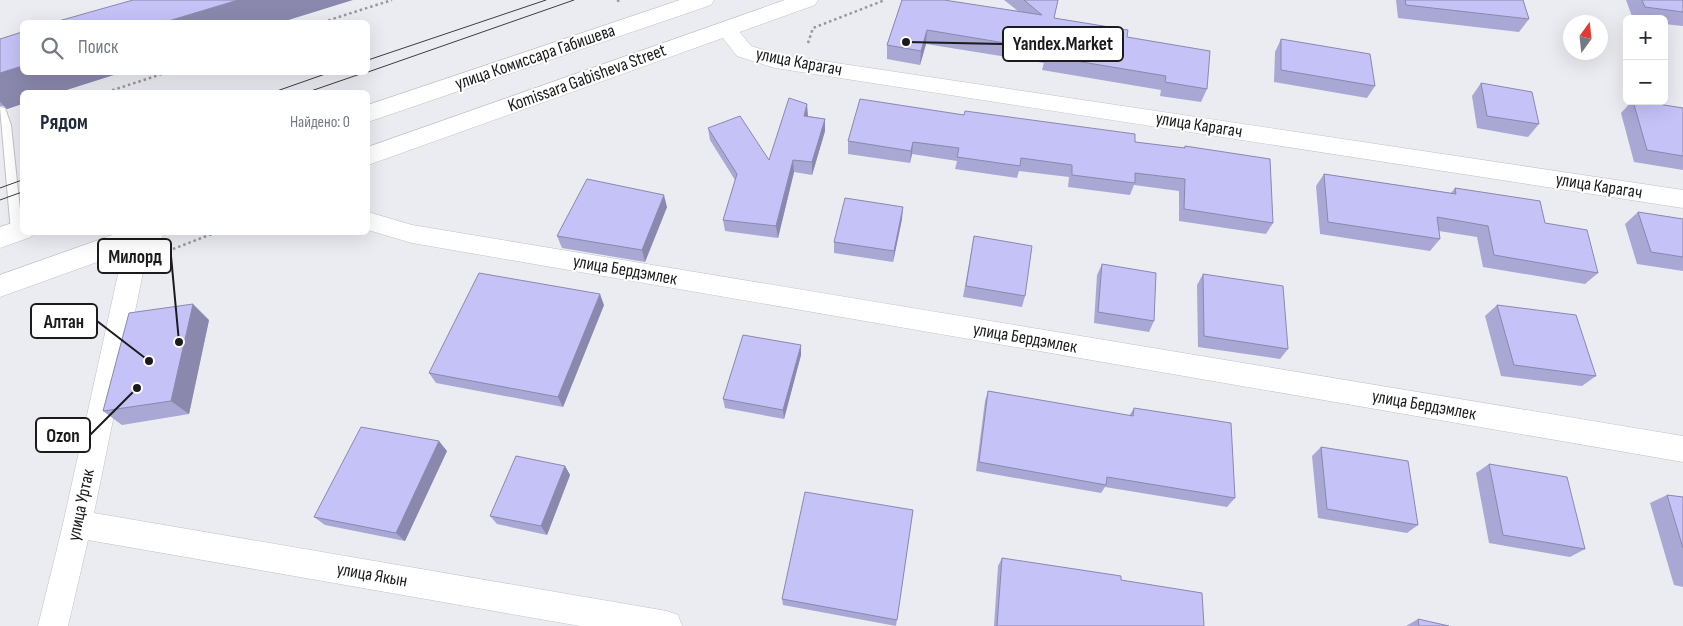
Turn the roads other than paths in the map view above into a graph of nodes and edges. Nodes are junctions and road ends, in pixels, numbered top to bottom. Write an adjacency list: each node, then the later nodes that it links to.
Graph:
1 (703, 0): 5 (street, улица Комиссара Габишева)
2 (807, 0): 3 (street, Komissara Gabisheva Street)
3 (726, 29): 6 (street, Komissara Gabisheva Street); 7 (street, улица Карагач)
4 (2, 111): 9 (lane)
5 (370, 113)
6 (370, 155)
7 (1683, 199)
8 (370, 222): 12 (street, улица Бердэмлек)
9 (13, 234)
10 (145, 235): 11 (street); 13 (street, улица Уртак)
11 (0, 286)
12 (1683, 449)
13 (77, 524): 14 (street, улица Уртак); 15 (street, улица Якын)
14 (53, 626)
15 (667, 626)

